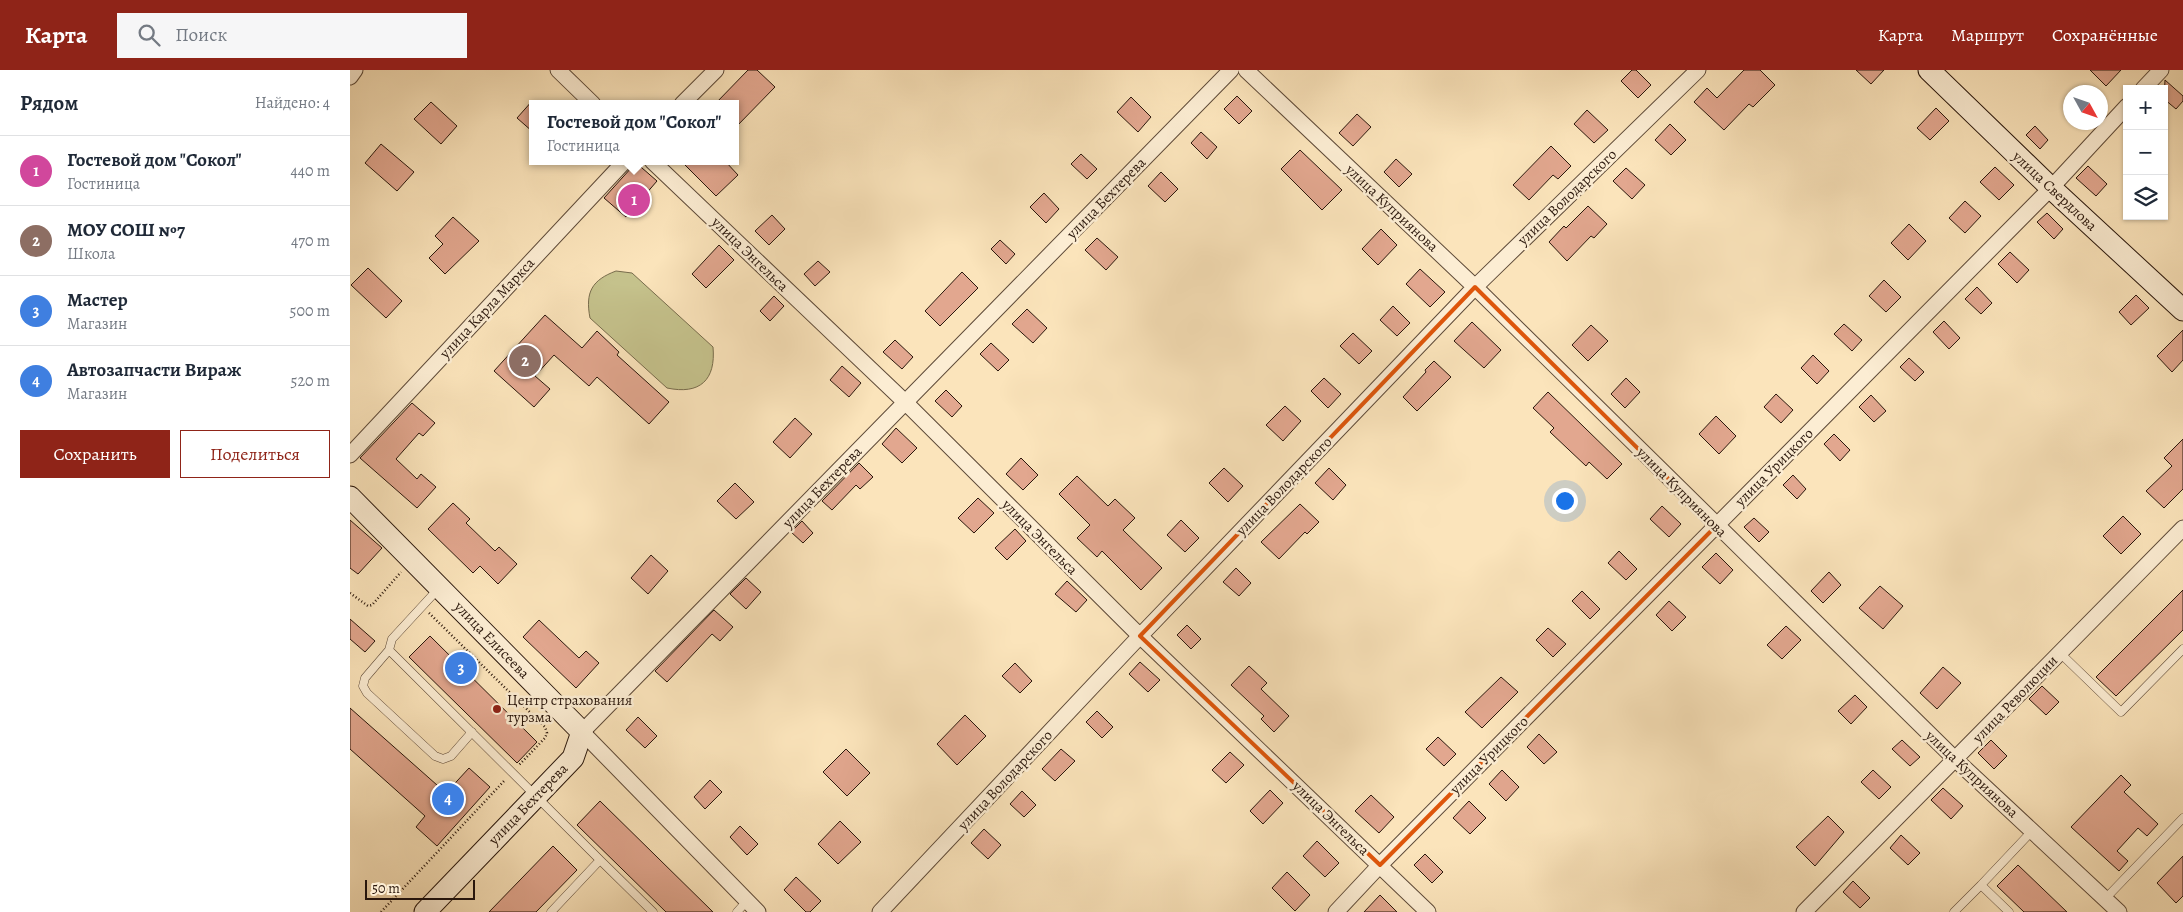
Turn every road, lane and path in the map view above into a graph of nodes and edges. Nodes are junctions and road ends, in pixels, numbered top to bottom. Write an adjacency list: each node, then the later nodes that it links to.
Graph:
1 (355, 70): 9 (street)
2 (558, 70): 11 (street)
3 (716, 70): 12 (street)
4 (1231, 70): 19 (street, улица Бехтерева)
5 (1246, 70): 17 (street, улица Куприянова)
6 (1698, 70): 17 (street, улица Володарского)
7 (1929, 70): 16 (street, улица Свердлова)
8 (2161, 70): 10 (street)
9 (350, 77)
10 (2147, 85)
11 (589, 100)
12 (686, 100)
13 (2123, 110): 16 (street, улица Урицкого)
14 (621, 165): 20 (street, улица Карла Маркса)
15 (656, 165): 19 (street, улица Энгельса)
16 (2051, 188): 18 (street, улица Свердлова); 22 (street, улица Урицкого)
17 (1475, 287): 22 (street, улица Куприянова); 28 (street, улица Володарского)
18 (2183, 310)
19 (905, 402): 28 (street, улица Энгельса); 33 (street, улица Бехтерева)
20 (350, 455)
21 (350, 497): 25 (street, улица Елисеева)
22 (1716, 526): 34 (street, улица Куприянова); 40 (street, улица Урицкого)
23 (2183, 528): 31 (street, улица Революции)
24 (406, 566): 26 (path)
25 (440, 587): 27 (lane); 33 (street, улица Елисеева)
26 (350, 593)
27 (422, 606): 30 (lane); 35 (path)
28 (1140, 636): 40 (street, улица Энгельса); 49 (street, улица Володарского)
29 (2183, 649): 31 (lane)
30 (389, 650): 32 (lane); 32 (lane)
31 (2060, 653): 34 (street, улица Революции)
32 (472, 732): 35 (lane)
33 (582, 732): 36 (street, улица Бехтерева); 43 (street, улица Елисеева)
34 (1956, 760): 38 (street, улица Куприянова); 52 (street, улица Революции)
35 (513, 772): 36 (lane); 44 (path)
36 (536, 796): 39 (lane); 45 (street, улица Бехтерева)
37 (2183, 818): 42 (lane)
38 (2032, 831): 41 (lane); 42 (street, улица Куприянова)
39 (600, 860): 46 (lane); 47 (lane)
40 (1380, 865): 50 (street, улица Урицкого); 51 (street, улица Энгельса)
41 (1981, 885): 53 (lane); 54 (lane)
42 (2105, 899): 55 (street, улица Куприянова)
43 (742, 907): 48 (street, улица Елисеева)
44 (381, 912)
45 (425, 912)
46 (551, 912)
47 (653, 912)
48 (758, 912)
49 (880, 912)
50 (1336, 912)
51 (1428, 912)
52 (1804, 912)
53 (1954, 912)
54 (2009, 912)
55 (2118, 912)

